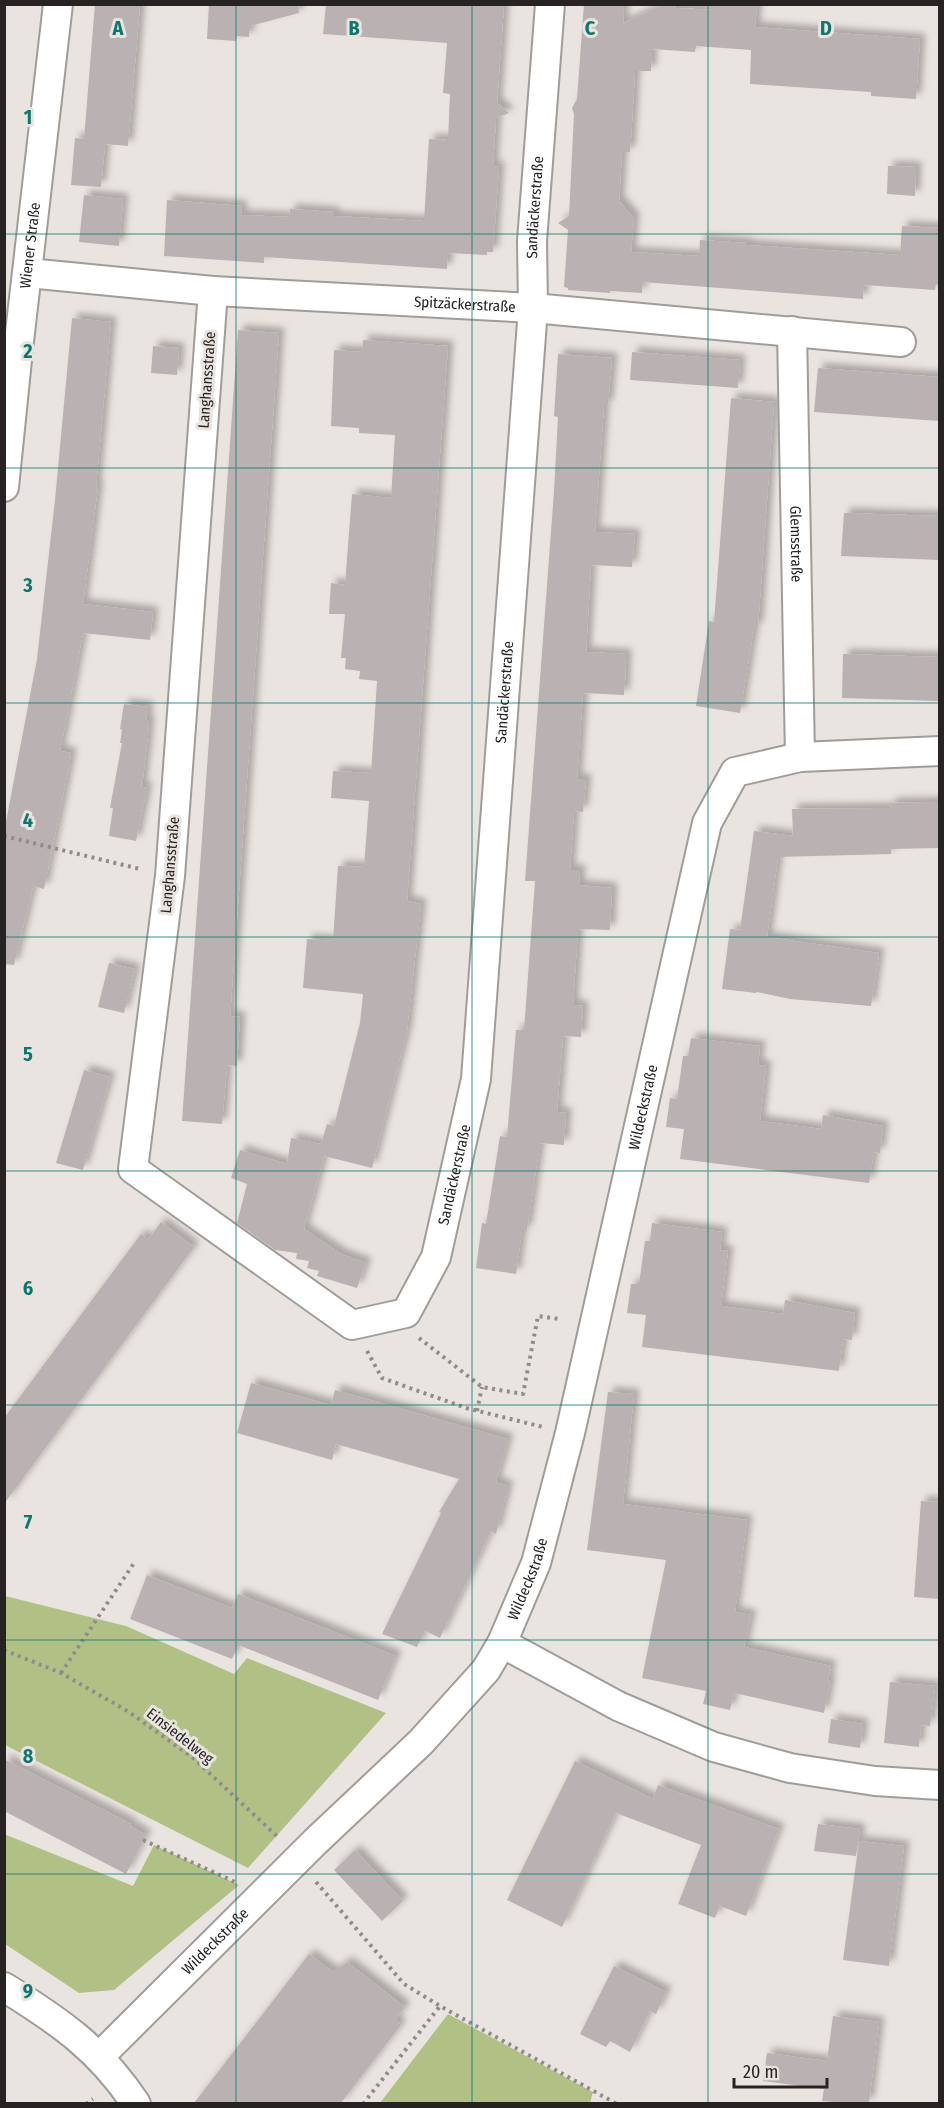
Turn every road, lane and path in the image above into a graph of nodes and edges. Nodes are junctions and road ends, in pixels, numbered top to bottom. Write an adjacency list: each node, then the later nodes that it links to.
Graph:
1 (58, 4): 3 (street, Wiener Straße)
2 (550, 4): 5 (street, Sandäckerstraße)
3 (28, 273): 4 (street, Spitzäckerstraße); 8 (street, Wiener Straße)
4 (213, 291): 5 (street, Spitzäckerstraße); 12 (street, Langhansstraße)
5 (533, 308): 6 (street, Spitzäckerstraße); 13 (street, Sandäckerstraße)
6 (792, 331): 7 (street, Spitzäckerstraße); 10 (street, Glemsstraße)
7 (901, 342)
8 (4, 487)
9 (939, 751): 10 (street, Wildeckstraße)
10 (801, 757): 18 (street, Wildeckstraße)
11 (4, 836): 12 (path)
12 (170, 876): 13 (street, Langhansstraße)
13 (406, 1313): 16 (path)
14 (559, 1319): 16 (path)
15 (382, 1378): 17 (path)
16 (482, 1387): 17 (path)
17 (477, 1411): 18 (path)
18 (570, 1433): 20 (street, Wildeckstraße)
19 (135, 1563): 22 (path)
20 (502, 1643): 23 (street); 27 (street, Wildeckstraße)
21 (4, 1650): 22 (path, Einsiedelweg)
22 (61, 1673): 25 (path, Einsiedelweg)
23 (939, 1785)
24 (143, 1840): 27 (path)
25 (284, 1843)
26 (316, 1882): 29 (path)
27 (264, 1894): 30 (street, Wildeckstraße)
28 (4, 1987): 30 (street)
29 (440, 2006): 34 (path); 35 (path)
30 (99, 2057): 33 (street)
31 (93, 2098): 32 (path)
32 (86, 2103)
33 (136, 2103)
34 (363, 2103)
35 (617, 2103)

